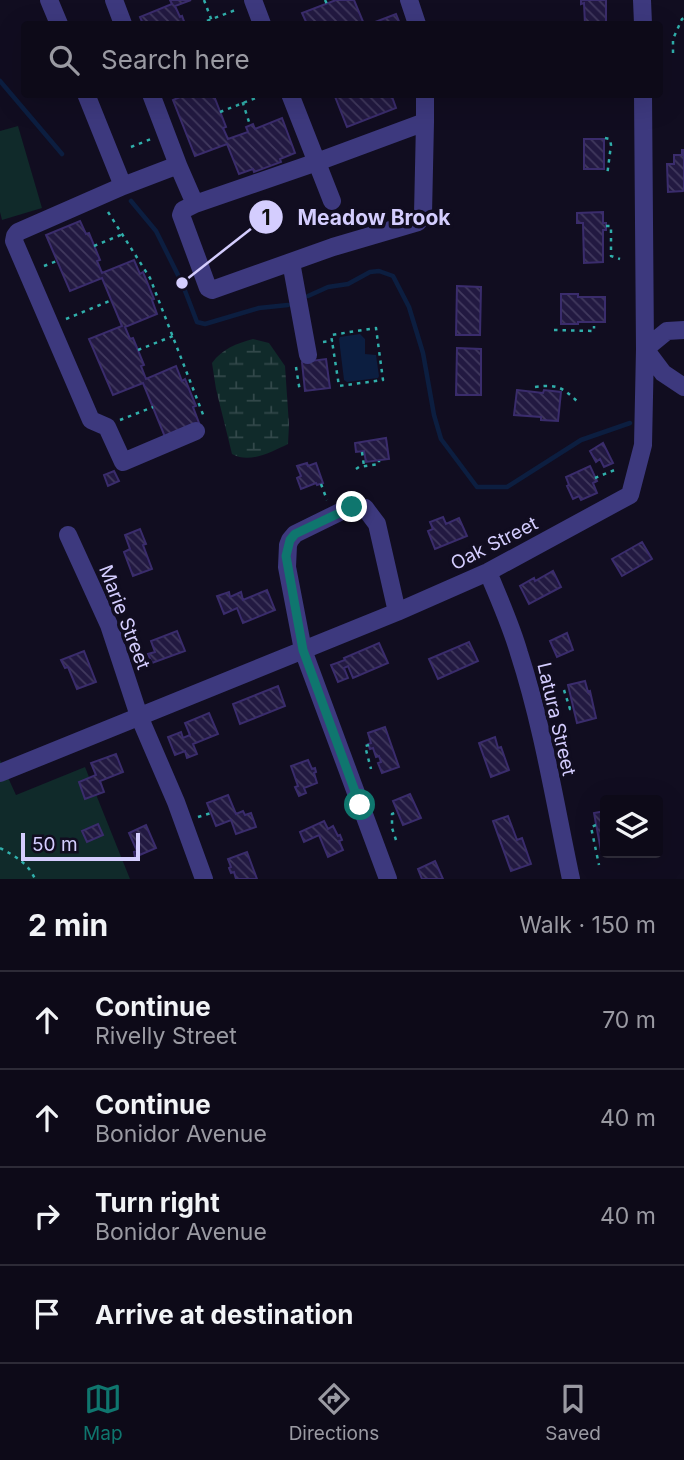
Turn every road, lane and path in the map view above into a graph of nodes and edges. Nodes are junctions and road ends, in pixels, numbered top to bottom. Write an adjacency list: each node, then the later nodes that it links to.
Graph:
1 (49, 0): 9 (street)
2 (114, 0): 10 (street)
3 (204, 0): 8 (path)
4 (409, 0): 13 (street)
5 (642, 0): 14 (street)
6 (253, 1): 8 (path); 12 (street)
7 (684, 18): 15 (path)
8 (211, 20): 11 (path)
9 (58, 21)
10 (122, 21)
11 (208, 21)
12 (261, 21)
13 (416, 21)
14 (643, 21)
15 (673, 53)
16 (88, 98): 33 (street)
17 (153, 98): 31 (street)
18 (241, 98): 23 (path)
19 (256, 98): 23 (path)
20 (292, 98): 30 (street)
21 (425, 98): 25 (street)
22 (643, 98): 52 (street, Oak Street)
23 (243, 103): 24 (path); 26 (path)
24 (220, 112)
25 (425, 122): 30 (street); 42 (street)
26 (250, 125)
27 (605, 138): 29 (path)
28 (604, 153): 29 (path)
29 (609, 153): 32 (path)
30 (317, 162): 34 (street); 35 (street)
31 (178, 165): 33 (street); 35 (street)
32 (607, 176)
33 (122, 186): 62 (street)
34 (332, 201)
35 (195, 204): 42 (street)
36 (105, 208): 38 (path)
37 (606, 226): 40 (path)
38 (123, 234): 39 (path); 49 (path)
39 (94, 246)
40 (620, 258)
41 (57, 261): 43 (path)
42 (291, 262): 51 (street)
43 (40, 268)
44 (111, 300): 45 (path)
45 (61, 321)
46 (594, 326): 47 (path)
47 (554, 330)
48 (684, 330): 52 (street)
49 (173, 336): 53 (path); 62 (path)
50 (332, 341): 50 (path); 51 (path)
51 (307, 349): 55 (path)
52 (645, 349): 57 (street); 70 (street, Oak Street)
53 (138, 350)
54 (304, 386): 55 (path)
55 (299, 387): 58 (path)
56 (535, 387): 59 (path)
57 (684, 387)
58 (300, 392)
59 (579, 403)
60 (153, 407): 61 (path)
61 (120, 420)
62 (200, 426)
63 (362, 452): 65 (path)
64 (379, 461): 65 (path)
65 (364, 466): 66 (path)
66 (356, 469)
67 (617, 469): 68 (path)
68 (595, 478)
69 (68, 535): 75 (street, Marie Street)
70 (488, 572): 71 (street, Oak Street); 89 (street, Latura Street)
71 (397, 612): 72 (street, Oak Street); 72 (street)
72 (303, 650): 75 (street, Oak Street); 88 (street)
73 (564, 690): 74 (path)
74 (574, 708)
75 (139, 716): 78 (street, Oak Street); 87 (street)
76 (369, 745): 77 (path)
77 (371, 769)
78 (0, 772)
79 (397, 812): 83 (path)
80 (211, 813): 81 (path)
81 (195, 819)
82 (596, 825): 85 (path)
83 (396, 840)
84 (0, 848): 86 (path)
85 (598, 865)
86 (35, 879)
87 (204, 879)
88 (388, 879)
89 (570, 879)

